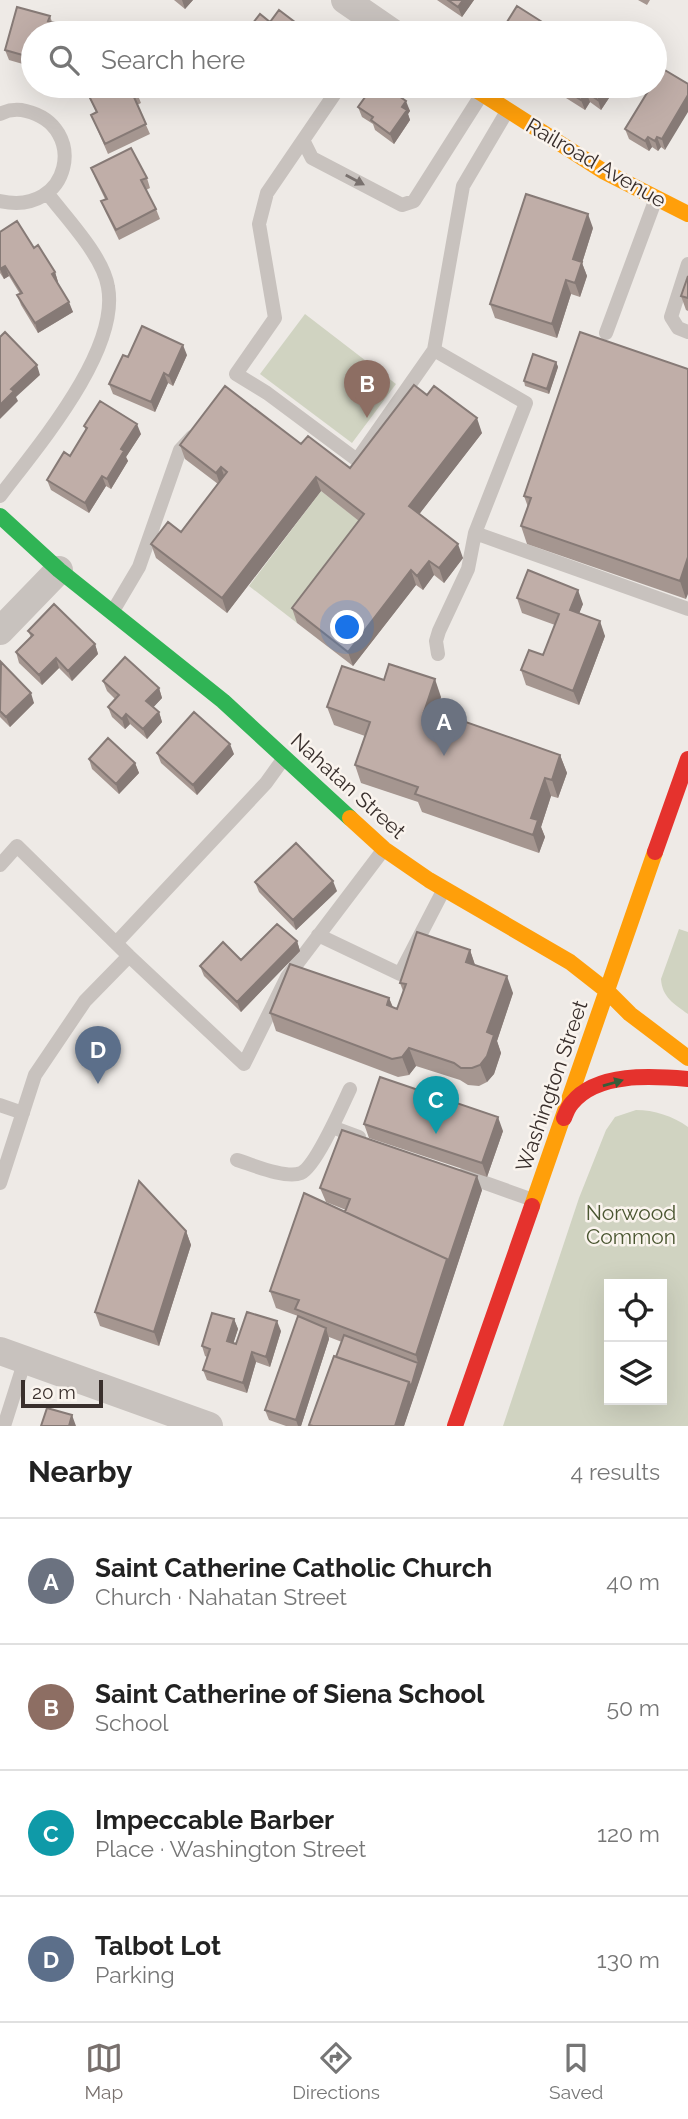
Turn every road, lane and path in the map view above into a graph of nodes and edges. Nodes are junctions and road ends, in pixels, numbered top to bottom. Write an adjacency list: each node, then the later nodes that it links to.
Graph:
1 (345, 0): 2 (street)
2 (371, 21)
3 (332, 98): 8 (lane)
4 (472, 98): 8 (lane, one-way to 4)
5 (488, 98): 6 (main road, Railroad Avenue)
6 (508, 111): 10 (main road, Railroad Avenue); 16 (lane)
7 (0, 114): 9 (lane)
8 (303, 140): 16 (lane)
9 (48, 194): 11 (lane); 18 (lane)
10 (655, 200): 12 (main road, Railroad Avenue); 15 (lane)
11 (0, 201)
12 (688, 214)
13 (688, 264): 14 (lane)
14 (688, 332)
15 (606, 333)
16 (434, 350): 20 (lane)
17 (204, 422): 23 (lane)
18 (0, 496)
19 (0, 516): 21 (main road, Nahatan Street)
20 (475, 533): 22 (lane); 25 (lane)
21 (59, 570): 23 (main road, Nahatan Street); 24 (street)
22 (688, 608)
23 (113, 613): 26 (main road, Nahatan Street)
24 (0, 631)
25 (438, 654)
26 (284, 758): 28 (main road, Nahatan Street); 32 (lane)
27 (688, 759): 34 (main road, Washington Street)
28 (384, 849): 30 (main road, Nahatan Street); 31 (lane)
29 (0, 865): 32 (lane)
30 (445, 888): 31 (lane); 34 (main road, Nahatan Street)
31 (318, 935): 33 (lane)
32 (116, 943): 33 (lane)
33 (129, 956): 39 (lane)
34 (607, 991): 35 (main road, Nahatan Street); 40 (main road, Washington Street)
35 (688, 1058)
36 (688, 1079): 40 (main road, one-way to 36)
37 (350, 1089): 41 (lane)
38 (0, 1105): 39 (lane)
39 (23, 1113): 45 (lane)
40 (561, 1122): 46 (main road, Washington Street)
41 (332, 1128): 42 (lane); 43 (lane)
42 (370, 1141)
43 (237, 1160)
44 (445, 1169): 46 (lane)
45 (0, 1183)
46 (534, 1200): 50 (main road, Washington Street)
47 (13, 1356): 48 (lane); 49 (street)
48 (4, 1426)
49 (209, 1426)
50 (455, 1426)

